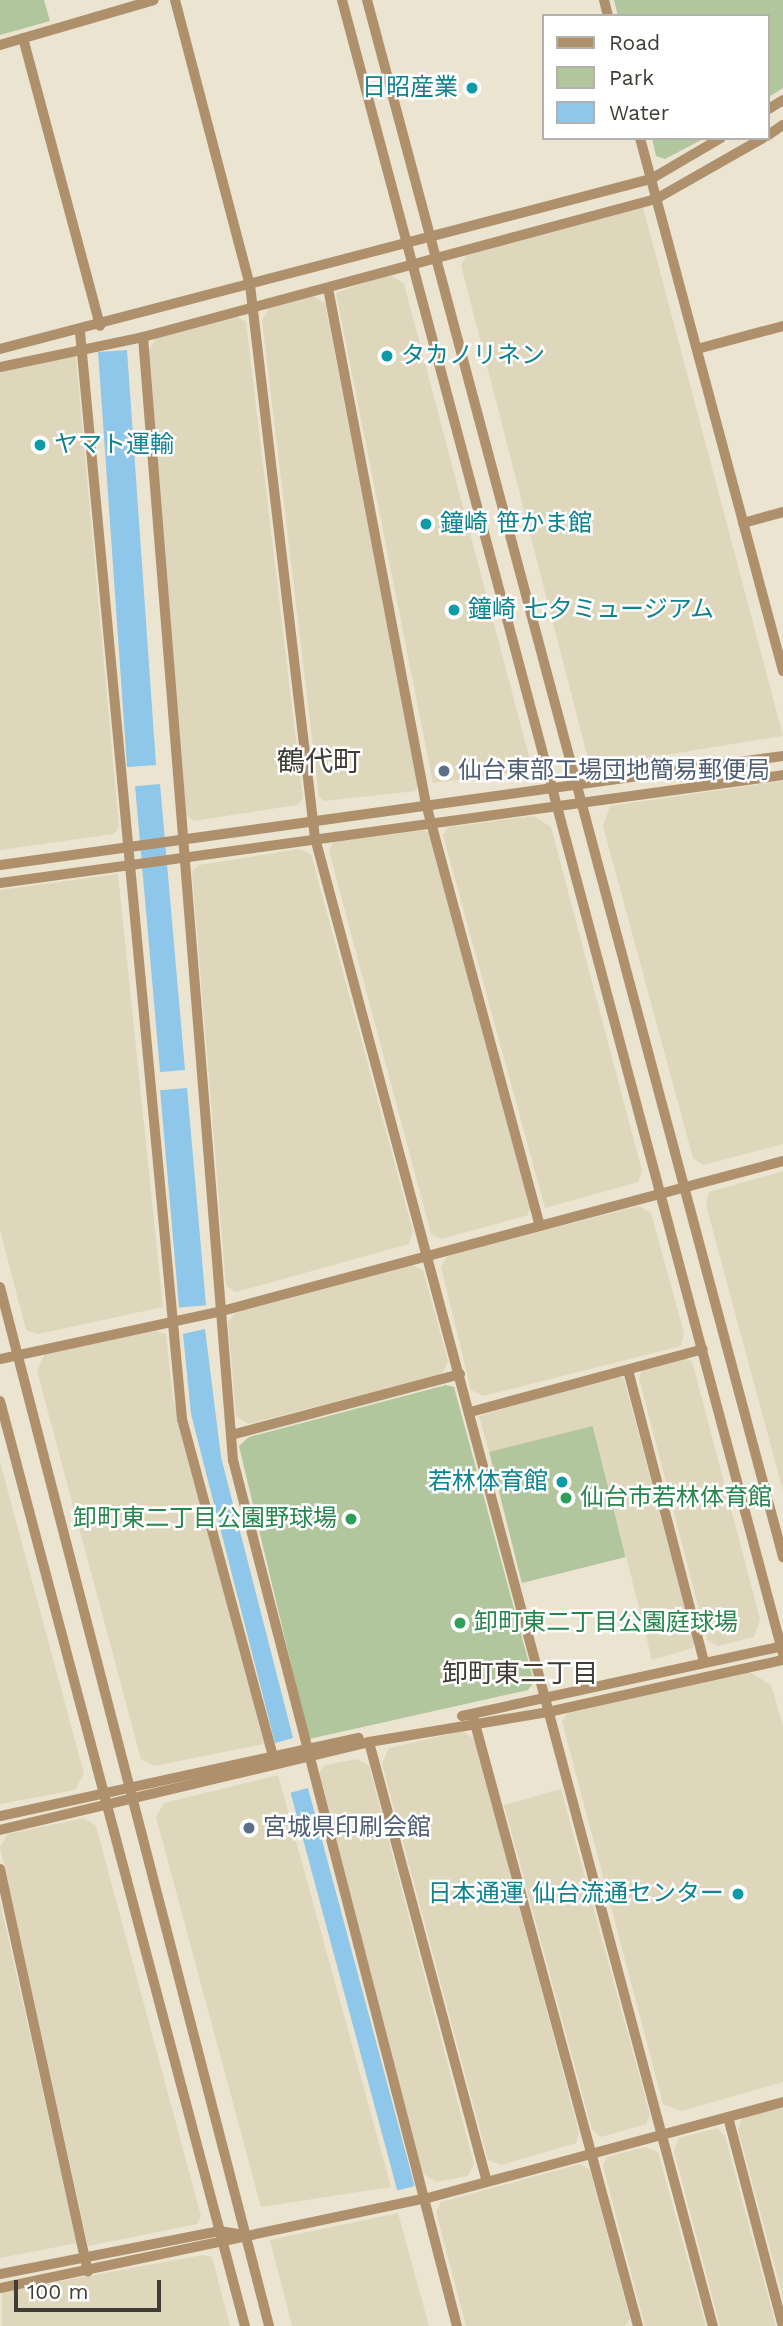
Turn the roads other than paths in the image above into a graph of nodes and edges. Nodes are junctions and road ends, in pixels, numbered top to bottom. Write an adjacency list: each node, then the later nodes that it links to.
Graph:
1 (154, 0): 5 (street)
2 (175, 0): 16 (street)
3 (342, 0): 13 (street)
4 (368, 0): 12 (street)
5 (23, 38): 6 (street); 19 (street)
6 (0, 45)
7 (641, 140): 10 (street)
8 (718, 140): 10 (street)
9 (760, 140): 11 (street)
10 (651, 179): 11 (street); 12 (street)
11 (656, 199): 14 (street); 24 (street)
12 (428, 237): 13 (street); 14 (street)
13 (408, 243): 15 (street); 16 (street)
14 (434, 259): 15 (street); 32 (street)
15 (414, 264): 17 (street); 33 (street)
16 (250, 285): 18 (street); 19 (street)
17 (328, 288): 18 (street); 35 (street)
18 (253, 307): 22 (street); 37 (street)
19 (100, 326): 21 (street)
20 (783, 326): 24 (street)
21 (80, 332): 23 (street); 25 (street)
22 (143, 337): 25 (street); 40 (street)
23 (0, 349)
24 (697, 349): 28 (street)
25 (81, 351): 26 (street); 41 (street)
26 (0, 367)
27 (783, 512): 28 (street)
28 (743, 523): 29 (street)
29 (783, 671)
30 (783, 756): 32 (street)
31 (783, 775): 34 (street)
32 (576, 784): 33 (street); 34 (street)
33 (552, 788): 35 (street); 36 (street)
34 (582, 801): 36 (street); 47 (street)
35 (426, 804): 37 (street); 38 (street)
36 (556, 807): 38 (street); 48 (street)
37 (312, 821): 39 (street); 40 (street)
38 (432, 822): 39 (street); 49 (street)
39 (315, 838): 42 (street); 50 (street)
40 (183, 839): 41 (street); 42 (street)
41 (127, 847): 43 (street); 44 (street)
42 (181, 858): 44 (street); 52 (street)
43 (0, 865)
44 (129, 865): 45 (street); 53 (street)
45 (0, 883)
46 (783, 1161): 47 (street)
47 (685, 1188): 48 (street); 62 (street)
48 (661, 1193): 49 (street); 54 (street)
49 (541, 1226): 50 (street)
50 (428, 1256): 52 (street); 58 (street)
51 (0, 1287): 55 (street)
52 (222, 1311): 53 (street); 61 (street)
53 (172, 1322): 55 (street); 71 (street)
54 (703, 1349): 57 (street); 63 (street)
55 (18, 1354): 56 (street); 72 (street)
56 (0, 1359)
57 (628, 1370): 60 (street); 65 (street)
58 (460, 1374): 60 (street); 61 (street)
59 (0, 1401): 73 (street)
60 (470, 1412): 66 (street)
61 (231, 1435): 70 (street)
62 (783, 1556)
63 (782, 1649): 65 (street)
64 (783, 1660): 67 (street)
65 (704, 1662): 66 (street)
66 (545, 1698): 67 (street); 70 (street)
67 (548, 1712): 68 (street); 81 (street)
68 (474, 1720): 69 (street); 82 (street)
69 (369, 1742): 70 (street); 83 (street)
70 (307, 1753): 71 (street); 84 (street)
71 (273, 1760): 72 (street); 74 (street)
72 (132, 1786): 73 (street); 74 (street)
73 (101, 1793): 75 (street); 76 (street)
74 (136, 1800): 75 (street); 86 (street)
75 (106, 1808): 77 (street); 85 (street)
76 (0, 1816)
77 (0, 1830)
78 (0, 1868): 88 (street)
79 (783, 2102): 80 (street)
80 (728, 2117): 81 (street); 97 (street)
81 (662, 2134): 82 (street); 96 (street)
82 (591, 2151): 83 (street); 95 (street)
83 (486, 2180): 84 (street)
84 (424, 2199): 86 (street); 94 (street)
85 (219, 2231): 86 (street); 87 (street); 88 (street)
86 (245, 2235): 87 (street); 93 (street)
87 (223, 2245): 89 (street); 92 (street)
88 (85, 2258): 89 (street); 90 (street)
89 (88, 2272): 91 (street)
90 (0, 2274)
91 (0, 2288)
92 (244, 2326)
93 (269, 2326)
94 (457, 2326)
95 (638, 2326)
96 (713, 2326)
97 (783, 2326)

